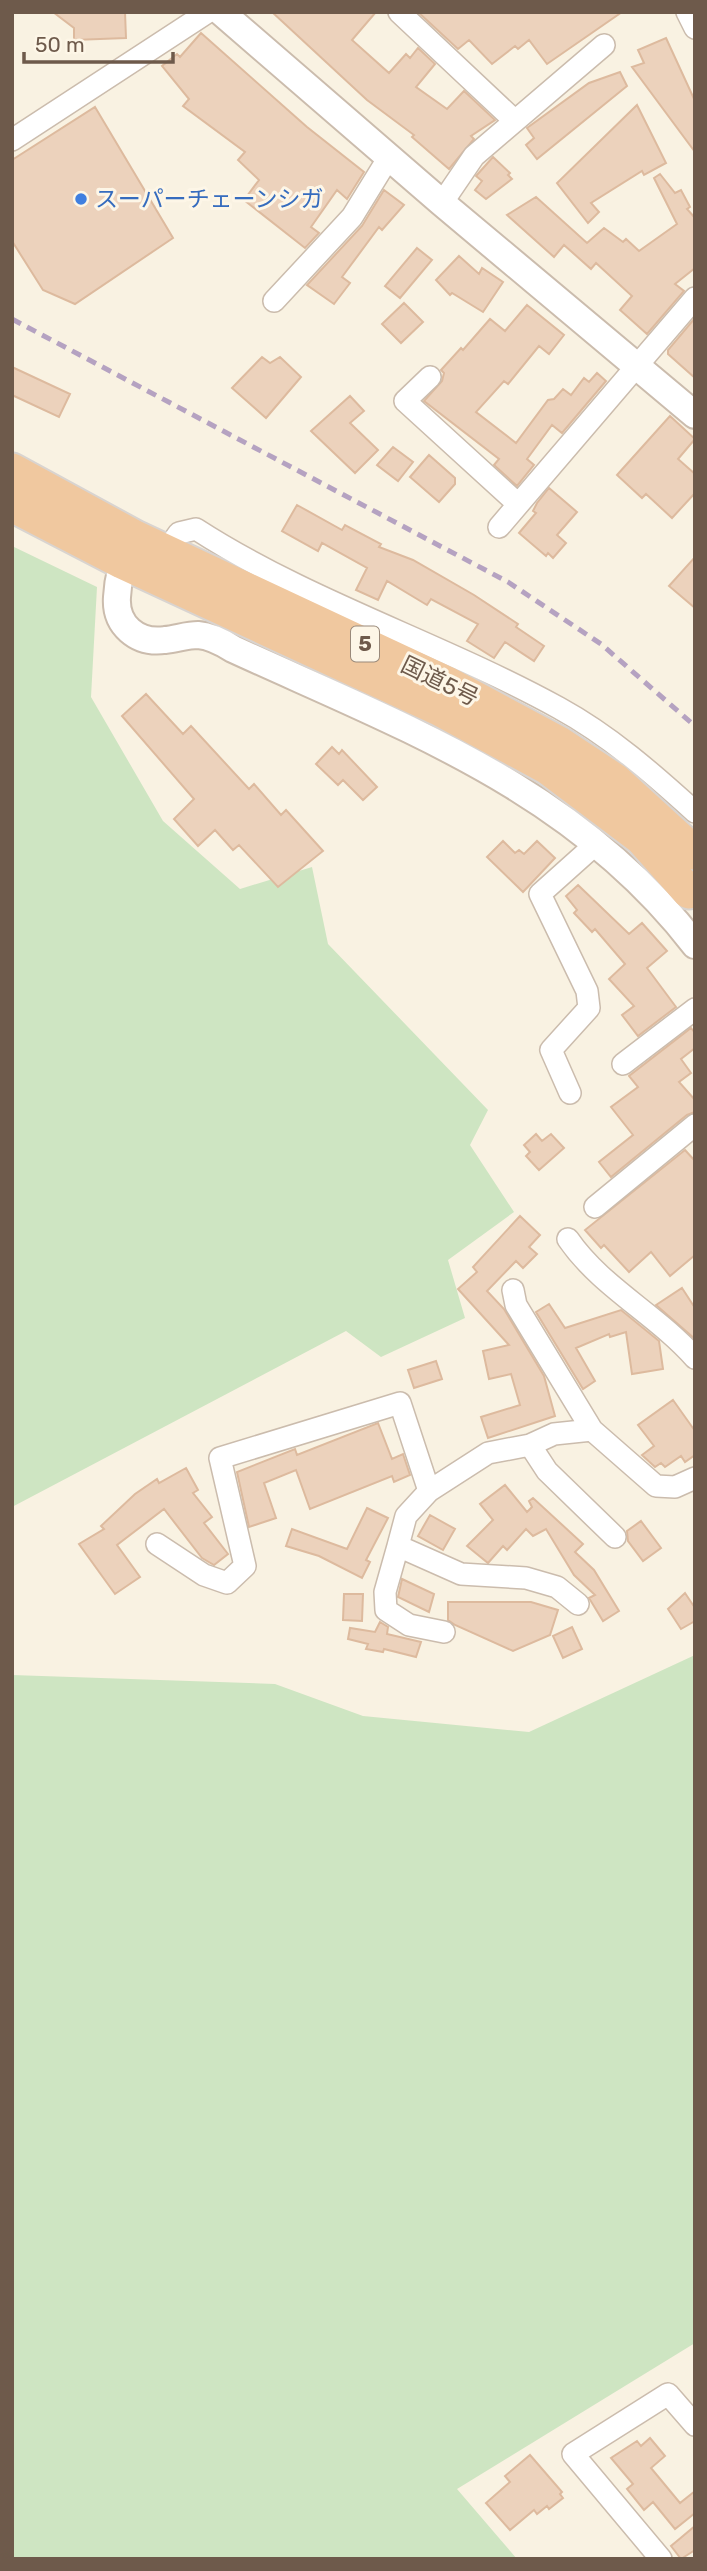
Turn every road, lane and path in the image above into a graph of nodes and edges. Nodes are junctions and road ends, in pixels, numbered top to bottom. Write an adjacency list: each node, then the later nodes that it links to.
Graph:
1 (208, 12): 8 (street)
2 (221, 12): 9 (street)
3 (399, 12): 7 (street)
4 (687, 12): 5 (street)
5 (695, 28)
6 (604, 46): 7 (street)
7 (515, 121): 10 (street)
8 (12, 140)
9 (388, 157): 10 (street); 12 (street)
10 (442, 203): 13 (street)
11 (695, 298): 13 (street)
12 (274, 301)
13 (636, 365): 15 (street); 17 (street)
14 (430, 377): 17 (street)
15 (695, 415)
16 (12, 470): 20 (highway, 国道5号 / 5)
17 (518, 504): 19 (street)
18 (12, 505): 20 (highway, 国道5号 / 5)
19 (499, 527)
20 (129, 550): 21 (highway, 国道5号 / 5); 23 (street); 25 (highway, 国道5号 / 5)
21 (166, 551): 22 (street); 24 (highway, 国道5号 / 5)
22 (695, 811)
23 (597, 843): 26 (street); 29 (street)
24 (695, 853)
25 (689, 892)
26 (695, 945)
27 (695, 1009): 28 (street)
28 (623, 1064)
29 (570, 1093)
30 (695, 1125): 31 (street)
31 (595, 1207)
32 (568, 1239): 34 (street)
33 (513, 1290): 35 (street)
34 (695, 1358)
35 (592, 1430): 36 (street); 37 (street)
36 (530, 1445): 38 (street); 39 (street)
37 (695, 1478)
38 (429, 1491): 40 (street); 41 (street)
39 (615, 1537)
40 (157, 1544)
41 (398, 1546): 42 (street); 43 (street)
42 (578, 1604)
43 (444, 1632)
44 (695, 2426): 45 (street)
45 (661, 2559)

